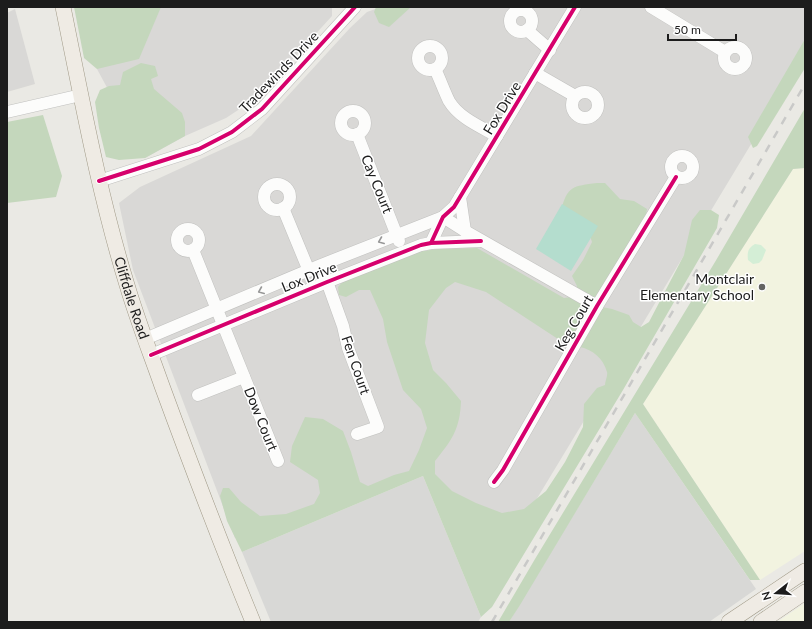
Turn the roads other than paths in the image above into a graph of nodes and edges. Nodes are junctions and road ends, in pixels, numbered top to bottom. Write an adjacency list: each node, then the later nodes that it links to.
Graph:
1 (63, 7): 10 (main road, Cliffdale Road)
2 (355, 7): 16 (street, Tradewinds Drive)
3 (576, 7): 6 (street, Fox Drive)
4 (651, 7): 7 (street)
5 (526, 30): 6 (street)
6 (550, 50): 9 (street, Fox Drive)
7 (725, 52)
8 (435, 69): 14 (street)
9 (535, 73): 11 (street); 14 (street, Fox Drive)
10 (81, 95): 12 (street); 16 (main road, Cliffdale Road)
11 (575, 96)
12 (7, 112)
13 (357, 134): 21 (street, Cay Court)
14 (497, 136): 17 (street, Fox Drive)
15 (676, 177): 29 (street, Keg Court)
16 (99, 181): 32 (main road, Cliffdale Road)
17 (460, 197): 19 (street, Fox Drive); 20 (street)
18 (283, 208): 27 (street)
19 (443, 217): 20 (street); 21 (street, Lox Drive); 23 (street)
20 (465, 232): 22 (street)
21 (397, 234): 25 (street, Cay Court); 26 (street, Lox Drive, one-way to 26)
22 (481, 240): 23 (street, Lox Drive); 29 (street)
23 (431, 243): 25 (street, Lox Drive)
24 (193, 250): 30 (street, Dow Court)
25 (403, 252): 28 (street, Lox Drive)
26 (321, 265): 27 (street, Lox Drive); 28 (street)
27 (309, 271): 30 (street, Lox Drive, one-way to 30)
28 (327, 282): 31 (street, Lox Drive); 36 (street, Fen Court)
29 (597, 306): 38 (street, Keg Court)
30 (217, 309): 31 (street, Dow Court); 32 (street, Lox Drive)
31 (223, 325): 33 (street, Lox Drive); 34 (street, Dow Court)
32 (145, 339): 33 (main road, Cliffdale Road)
33 (151, 355): 41 (main road, Cliffdale Road)
34 (244, 377): 35 (street, Dow Court); 37 (street, Dow Court)
35 (198, 395)
36 (357, 434)
37 (278, 461)
38 (494, 482)
39 (805, 571): 42 (main road)
40 (805, 592): 43 (main road)
41 (253, 622)
42 (729, 622)
43 (761, 622)

